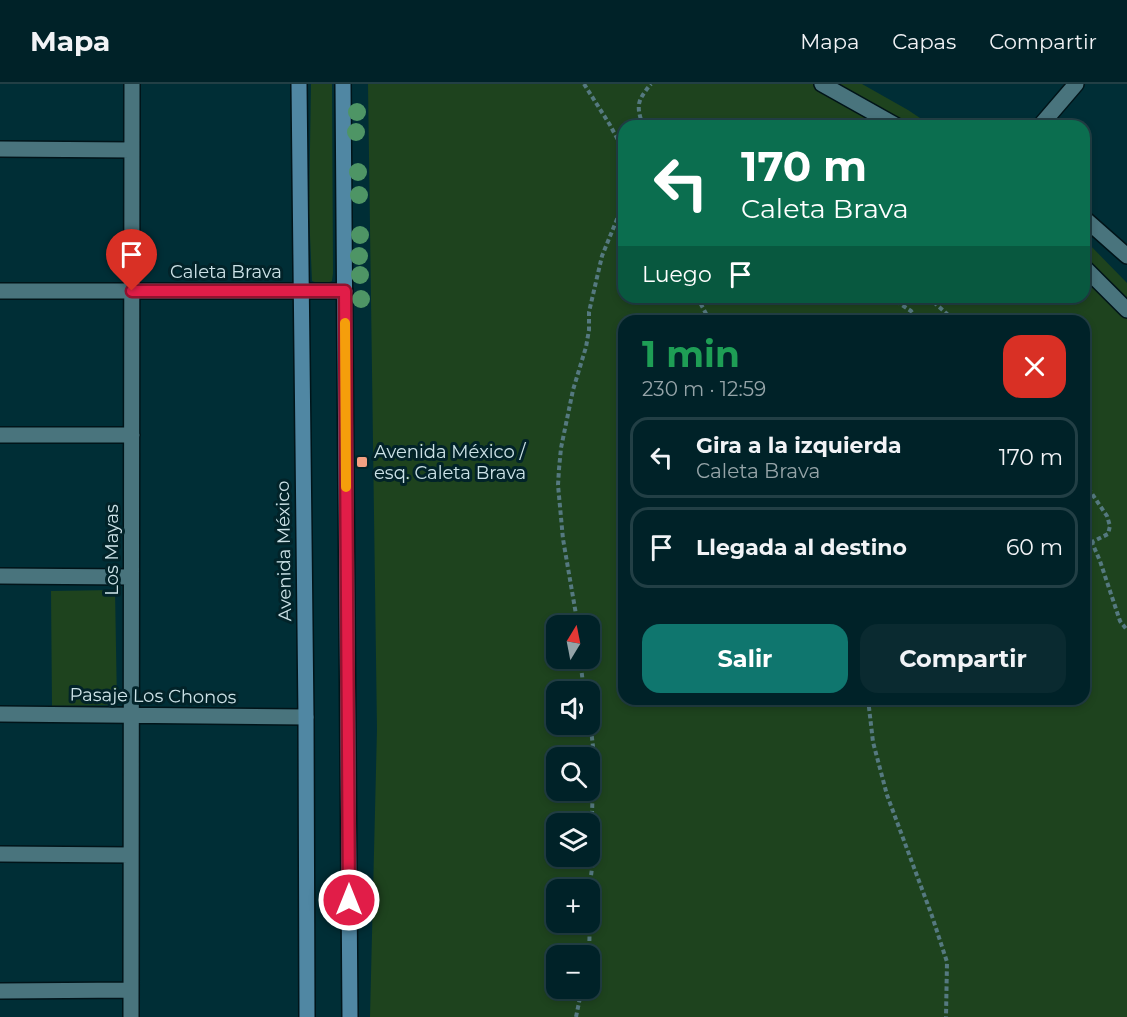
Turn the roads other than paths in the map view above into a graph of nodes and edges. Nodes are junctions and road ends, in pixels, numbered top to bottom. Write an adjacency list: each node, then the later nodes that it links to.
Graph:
1 (132, 84): 9 (street, Los Mayas)
2 (299, 84): 15 (main road, Avenida México)
3 (343, 84): 16 (main road)
4 (822, 84): 6 (street)
5 (1076, 84): 7 (street)
6 (886, 120)
7 (1045, 120)
8 (0, 150): 9 (street)
9 (132, 150): 14 (street, Los Mayas)
10 (1090, 223): 11 (street)
11 (1127, 256)
12 (1090, 273): 17 (street)
13 (0, 291): 14 (street, Caleta Brava)
14 (132, 291): 15 (street, Caleta Brava); 19 (street, Los Mayas)
15 (301, 291): 16 (street, Caleta Brava); 24 (main road, Avenida México)
16 (345, 291): 31 (main road)
17 (1127, 310)
18 (0, 435): 19 (street)
19 (132, 435): 21 (street, Los Mayas)
20 (0, 576): 21 (street)
21 (131, 577): 23 (street, Los Mayas)
22 (0, 714): 23 (street, Pasaje Los Chonos)
23 (131, 715): 24 (street, Pasaje Los Chonos); 26 (street, Los Mayas)
24 (306, 717): 30 (main road, Avenida México)
25 (0, 854): 26 (street)
26 (131, 855): 27 (street, Los Mayas)
27 (131, 990): 28 (street); 29 (street, Los Mayas)
28 (0, 991)
29 (131, 1017)
30 (307, 1017)
31 (350, 1017)

